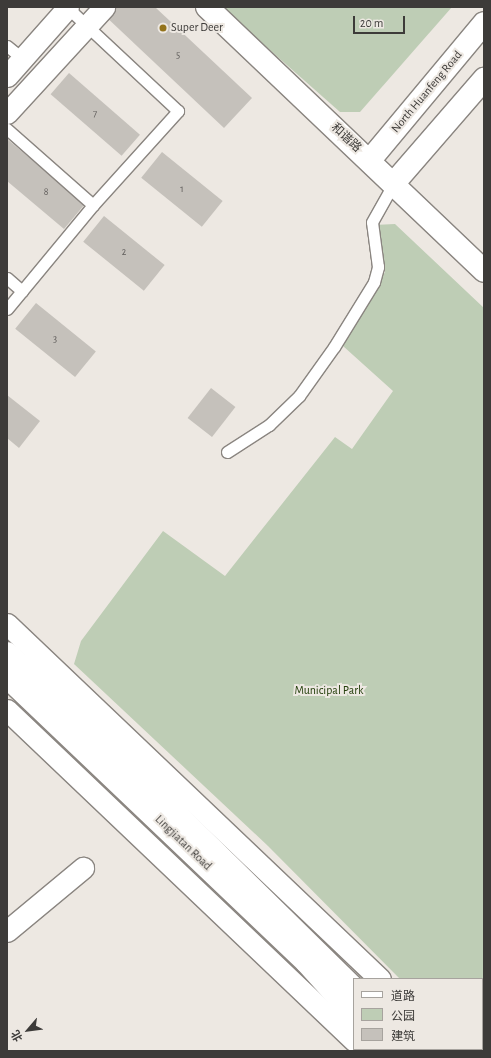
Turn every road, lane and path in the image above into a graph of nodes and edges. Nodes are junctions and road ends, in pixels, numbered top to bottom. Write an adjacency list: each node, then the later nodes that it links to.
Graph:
1 (68, 7): 5 (lane); 6 (street)
2 (104, 7): 5 (street)
3 (207, 7): 11 (main road, 和谐路)
4 (484, 23): 11 (main road, North Huanfeng Road)
5 (87, 26): 9 (street); 13 (lane)
6 (15, 52): 7 (street)
7 (7, 76)
8 (484, 80): 12 (main road)
9 (7, 113)
10 (7, 129): 13 (lane)
11 (370, 160): 12 (main road, 和谐路)
12 (394, 183): 14 (main road, 和谐路); 18 (lane)
13 (93, 204): 16 (lane)
14 (484, 271)
15 (7, 278): 16 (lane)
16 (22, 291): 17 (lane)
17 (7, 309)
18 (227, 452)
19 (7, 624): 25 (street)
20 (7, 653): 26 (main road, Lingjiatan Road)
21 (7, 677): 27 (main road, Lingjiatan Road)
22 (7, 710): 28 (street)
23 (83, 868): 24 (street)
24 (7, 931)
25 (379, 978)
26 (353, 987)
27 (353, 1014)
28 (353, 1040)

